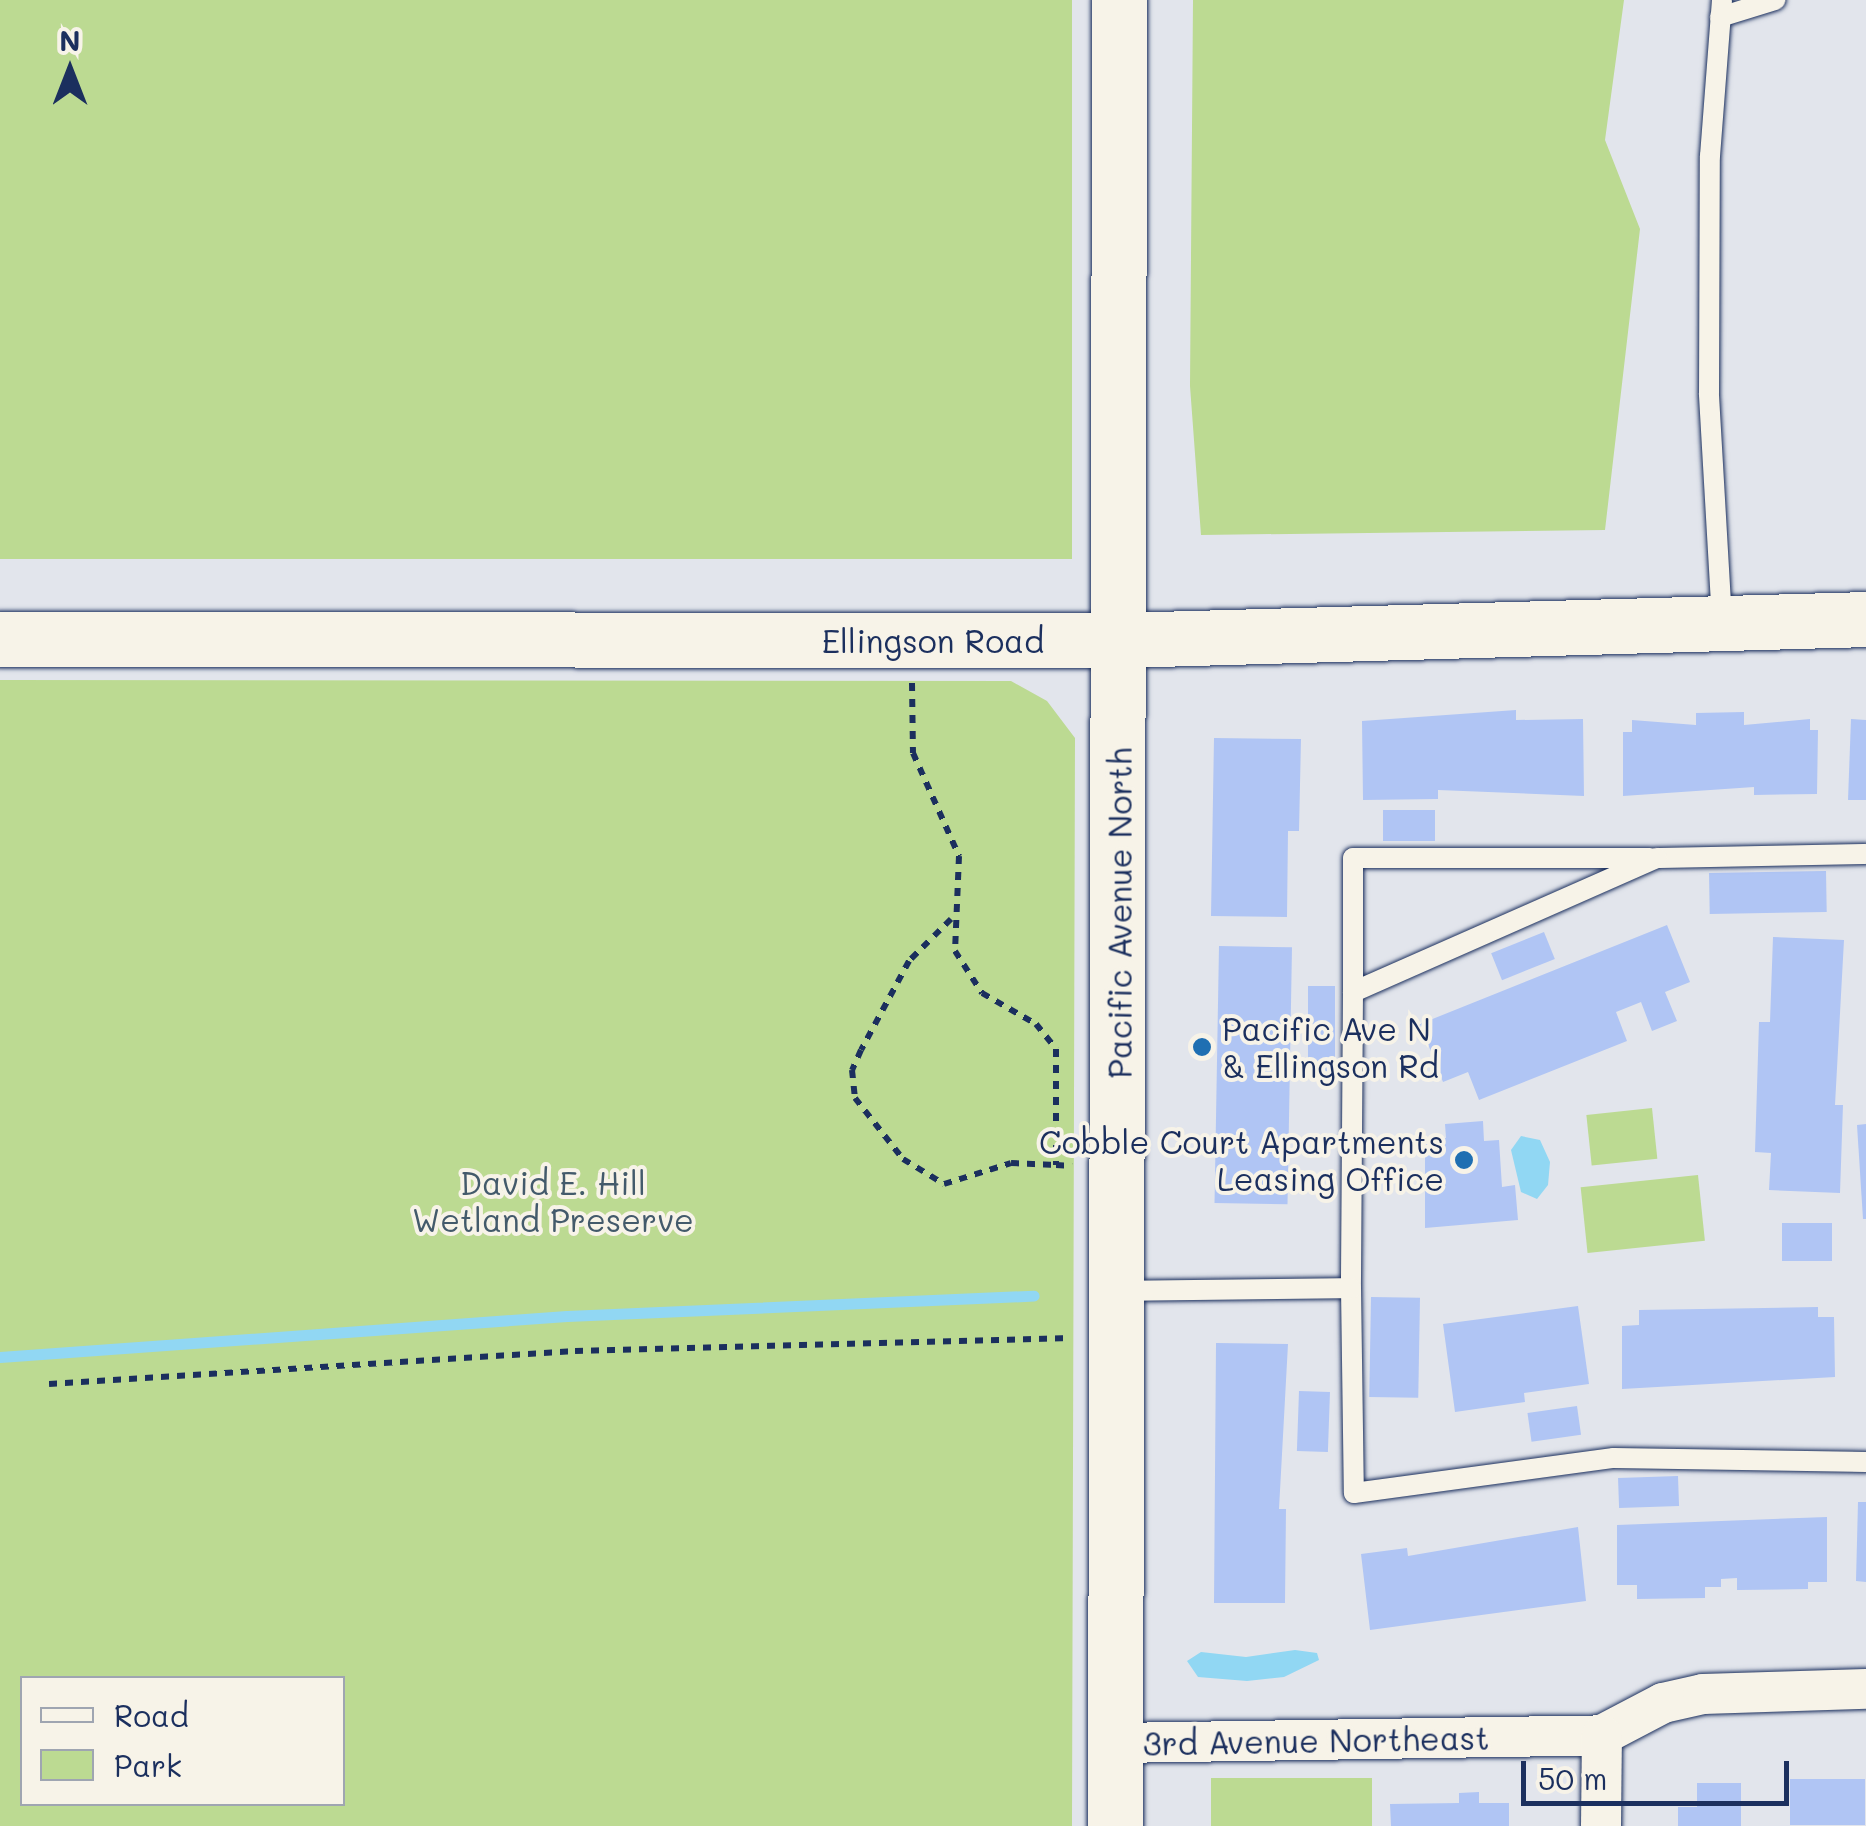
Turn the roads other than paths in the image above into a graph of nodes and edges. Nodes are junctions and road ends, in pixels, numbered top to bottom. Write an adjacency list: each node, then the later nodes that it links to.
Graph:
1 (1119, 0): 7 (main road, Pacific Avenue North)
2 (1774, 0): 3 (lane)
3 (1721, 9): 5 (lane)
4 (1866, 618): 5 (main road, Ellingson Road)
5 (1722, 623): 7 (main road, Ellingson Road)
6 (0, 639): 7 (main road, Ellingson Road)
7 (1121, 640): 12 (main road, Pacific Avenue North)
8 (1866, 854): 9 (lane)
9 (1657, 858): 10 (lane); 10 (lane)
10 (1353, 992): 11 (lane)
11 (1351, 1288): 12 (lane); 13 (lane)
12 (1118, 1314): 16 (main road, Pacific Avenue North)
13 (1866, 1462)
14 (1866, 1689): 15 (street, 3rd Avenue Northeast)
15 (1602, 1735): 16 (street, 3rd Avenue Northeast); 18 (street)
16 (1116, 1743): 17 (main road, Pacific Avenue North)
17 (1115, 1826)
18 (1601, 1826)

